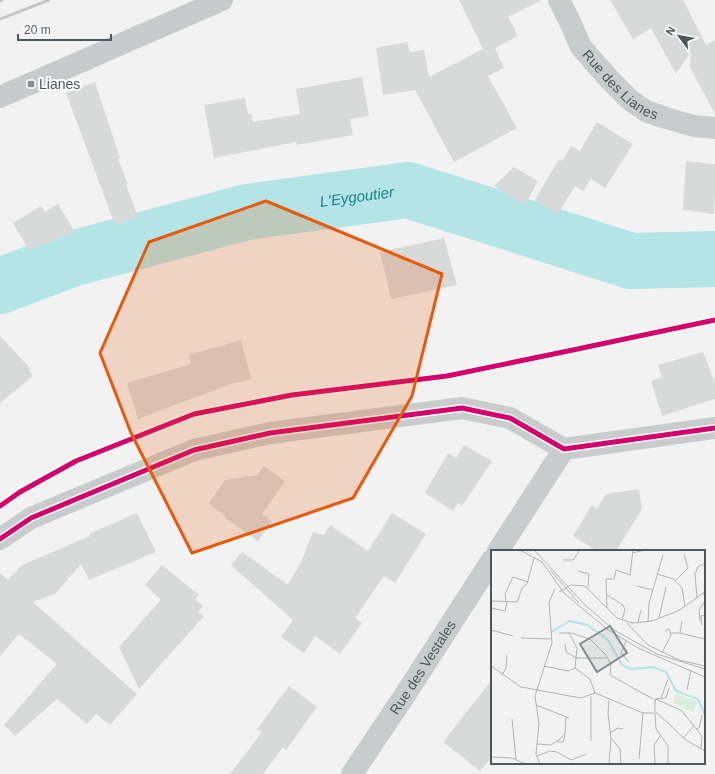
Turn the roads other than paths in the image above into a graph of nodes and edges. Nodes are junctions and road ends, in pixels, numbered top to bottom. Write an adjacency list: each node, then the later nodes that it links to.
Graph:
1 (222, 0): 3 (main road)
2 (559, 0): 4 (street, Rue des Lianes)
3 (5, 95)
4 (715, 128)
5 (715, 428): 6 (street)
6 (564, 448): 7 (street); 8 (street)
7 (0, 539)
8 (499, 550)
9 (491, 562): 10 (street, Rue des Vestales)
10 (352, 774)

